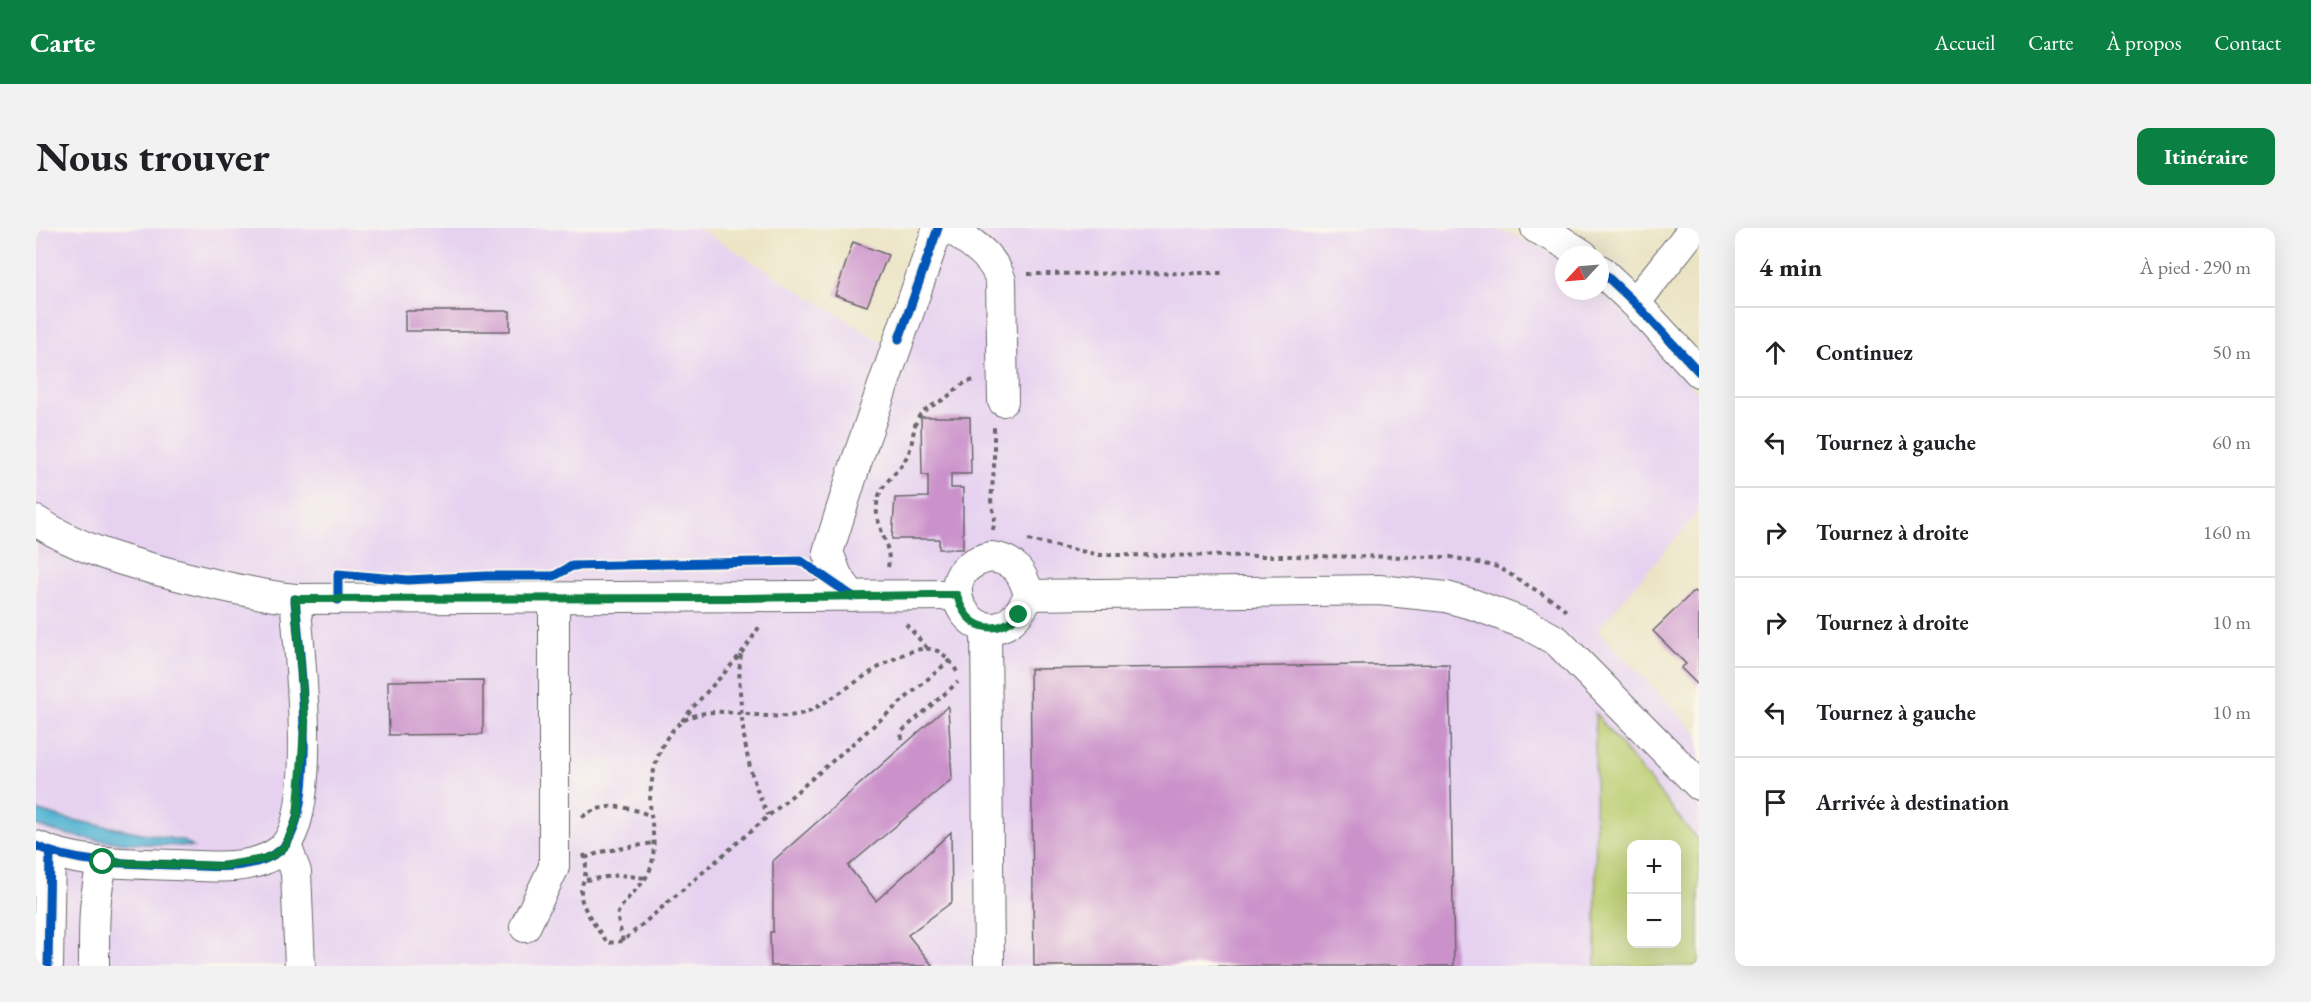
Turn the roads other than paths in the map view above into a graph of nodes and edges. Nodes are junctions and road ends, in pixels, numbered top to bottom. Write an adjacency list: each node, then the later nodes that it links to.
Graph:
1 (938, 228): 13 (street)
2 (951, 228): 9 (street)
3 (1536, 228): 5 (street)
4 (1694, 228): 7 (street)
5 (1569, 246)
6 (1609, 278): 7 (street)
7 (1635, 303): 8 (street)
8 (1699, 372)
9 (1003, 401)
10 (36, 521): 15 (street)
11 (957, 595): 12 (street); 13 (street); 16 (street)
12 (1029, 595): 16 (street); 17 (street)
13 (866, 596): 14 (street)
14 (554, 598): 15 (street); 21 (street)
15 (295, 599): 18 (street)
16 (986, 627): 25 (street)
17 (1699, 784)
18 (286, 845): 20 (street); 24 (street)
19 (43, 849): 20 (street); 22 (street)
20 (103, 862): 23 (street)
21 (525, 927)
22 (48, 966)
23 (94, 966)
24 (300, 966)
25 (988, 966)

